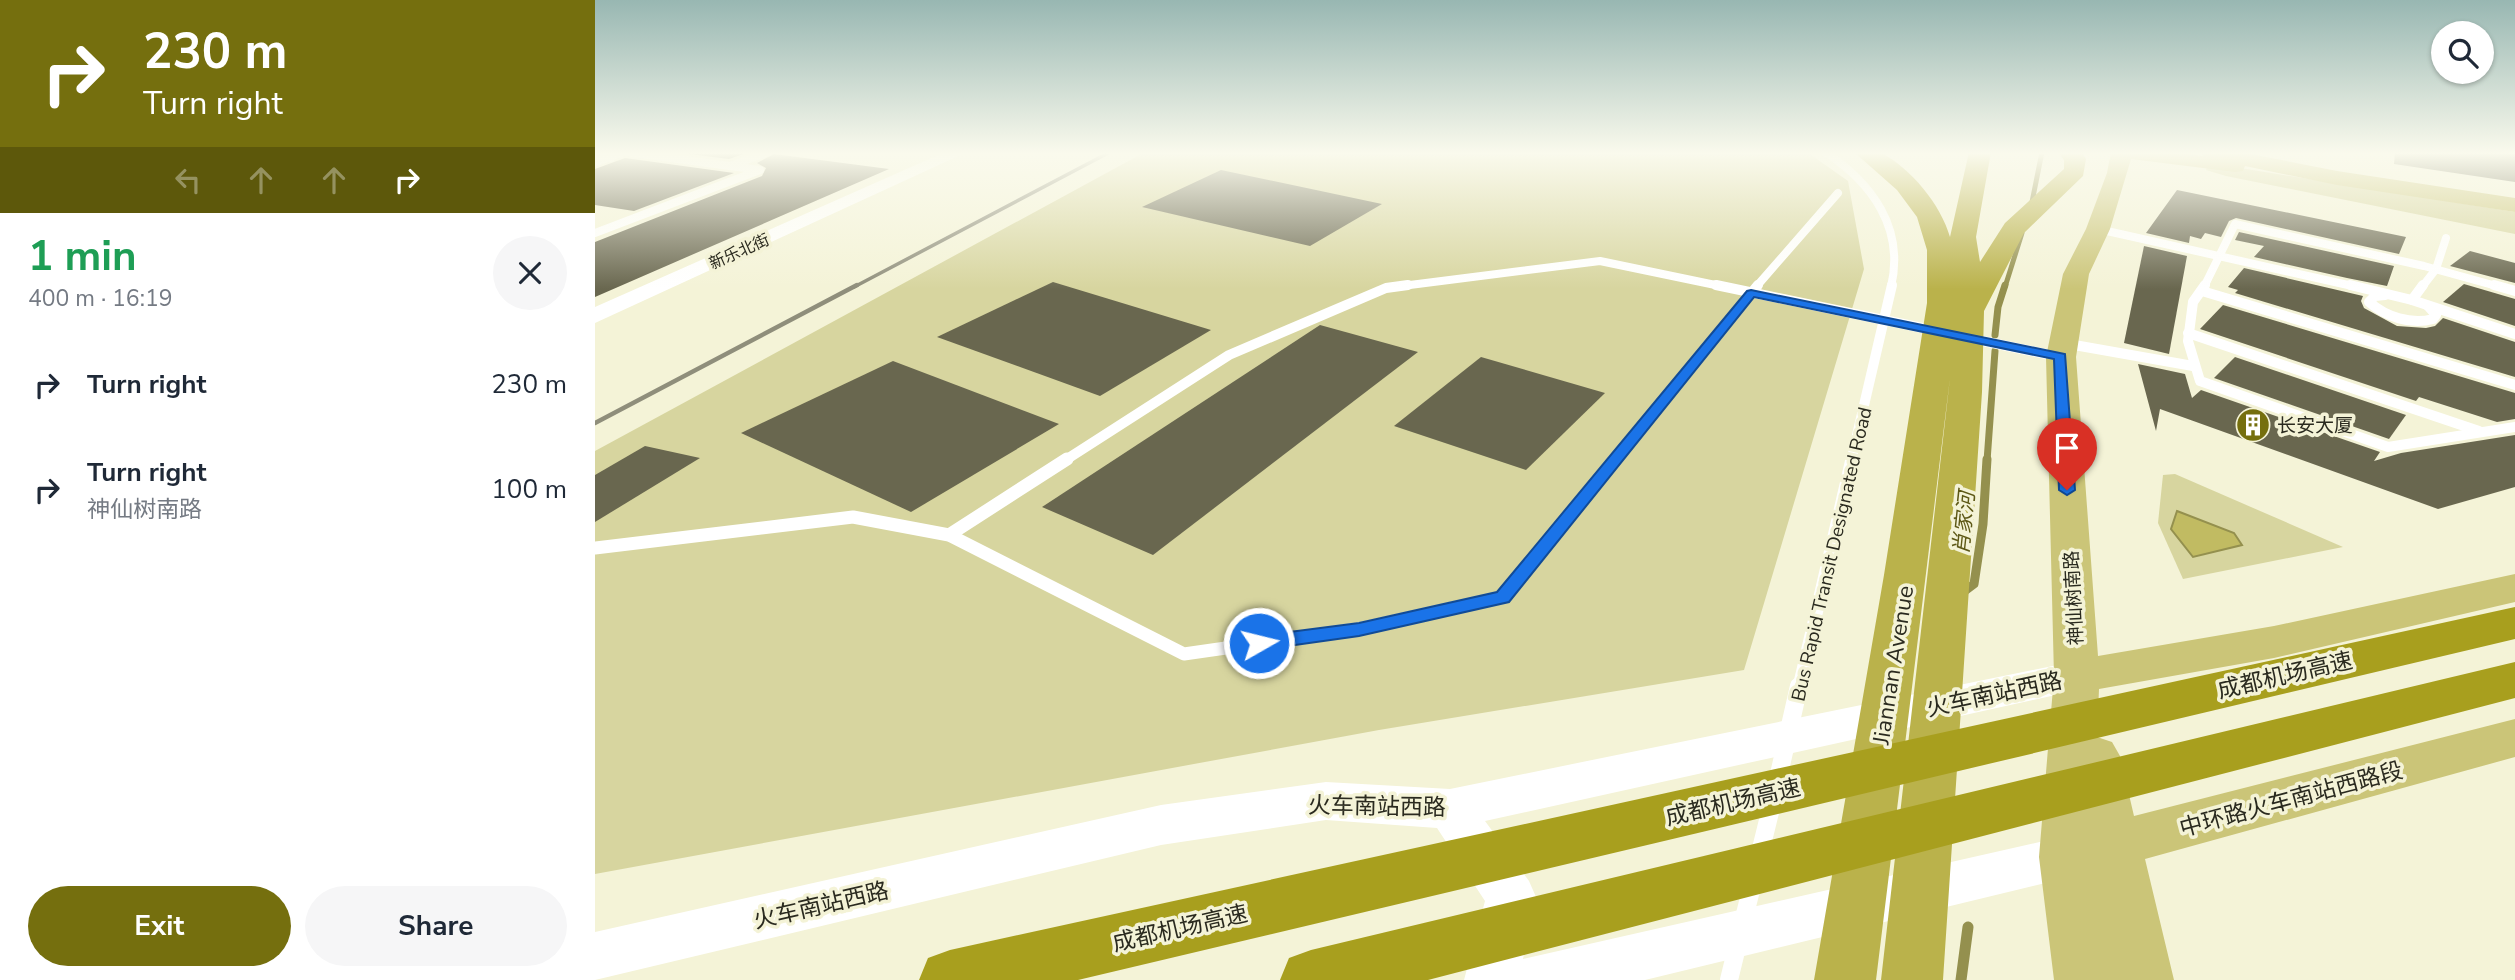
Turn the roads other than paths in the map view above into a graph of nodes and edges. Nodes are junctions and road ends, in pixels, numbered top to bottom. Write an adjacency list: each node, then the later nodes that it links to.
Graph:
1 (687, 198): 12 (lane)
2 (858, 198): 24 (street, 新乐北街)
3 (1834, 198): 20 (lane)
4 (1878, 198): 47 (lane, Bus Rapid Transit Designated Road)
5 (1916, 198): 17 (highway)
6 (1971, 198): 13 (highway)
7 (2046, 198): 25 (highway)
8 (2109, 198): 11 (main road, 神仙树南路)
9 (2467, 198): 10 (main road)
10 (2515, 205)
11 (2098, 229): 15 (lane); 28 (main road, 神仙树南路)
12 (595, 233)
13 (1963, 237): 17 (highway); 25 (highway)
14 (2446, 238): 16 (lane)
15 (2219, 254): 16 (lane); 18 (lane); 21 (lane)
16 (2436, 269): 19 (lane); 22 (lane)
17 (1943, 285): 48 (highway)
18 (2202, 291): 26 (lane); 30 (lane)
19 (2515, 291)
20 (1751, 293): 28 (lane); 33 (lane); 33 (lane)
21 (2389, 295): 22 (lane); 23 (lane)
22 (2412, 300): 23 (lane)
23 (2428, 306): 27 (lane)
24 (595, 316)
25 (1968, 333): 49 (highway)
26 (2188, 333): 29 (lane); 32 (lane)
27 (2515, 334)
28 (2061, 350): 29 (lane); 37 (main road, 神仙树南路)
29 (2193, 366): 32 (lane)
30 (2515, 385)
31 (2515, 427): 32 (lane)
32 (2486, 433)
33 (949, 534): 34 (lane)
34 (595, 548)
35 (2515, 588): 37 (main road)
36 (2515, 623): 43 (highway, 成都机场高速)
37 (2077, 676): 40 (main road, 火车南站西路); 41 (main road, 神仙树南路)
38 (2515, 680): 44 (highway)
39 (2515, 738): 41 (main road, 中环路火车南站西路段)
40 (1450, 808): 42 (main road, 火车南站西路); 45 (main road)
41 (2090, 851): 46 (main road); 50 (main road); 51 (main road)
42 (595, 957)
43 (950, 980)
44 (1311, 980)
45 (1491, 980)
46 (1536, 980)
47 (1729, 980)
48 (1845, 980)
49 (1912, 980)
50 (2084, 980)
51 (2144, 980)

